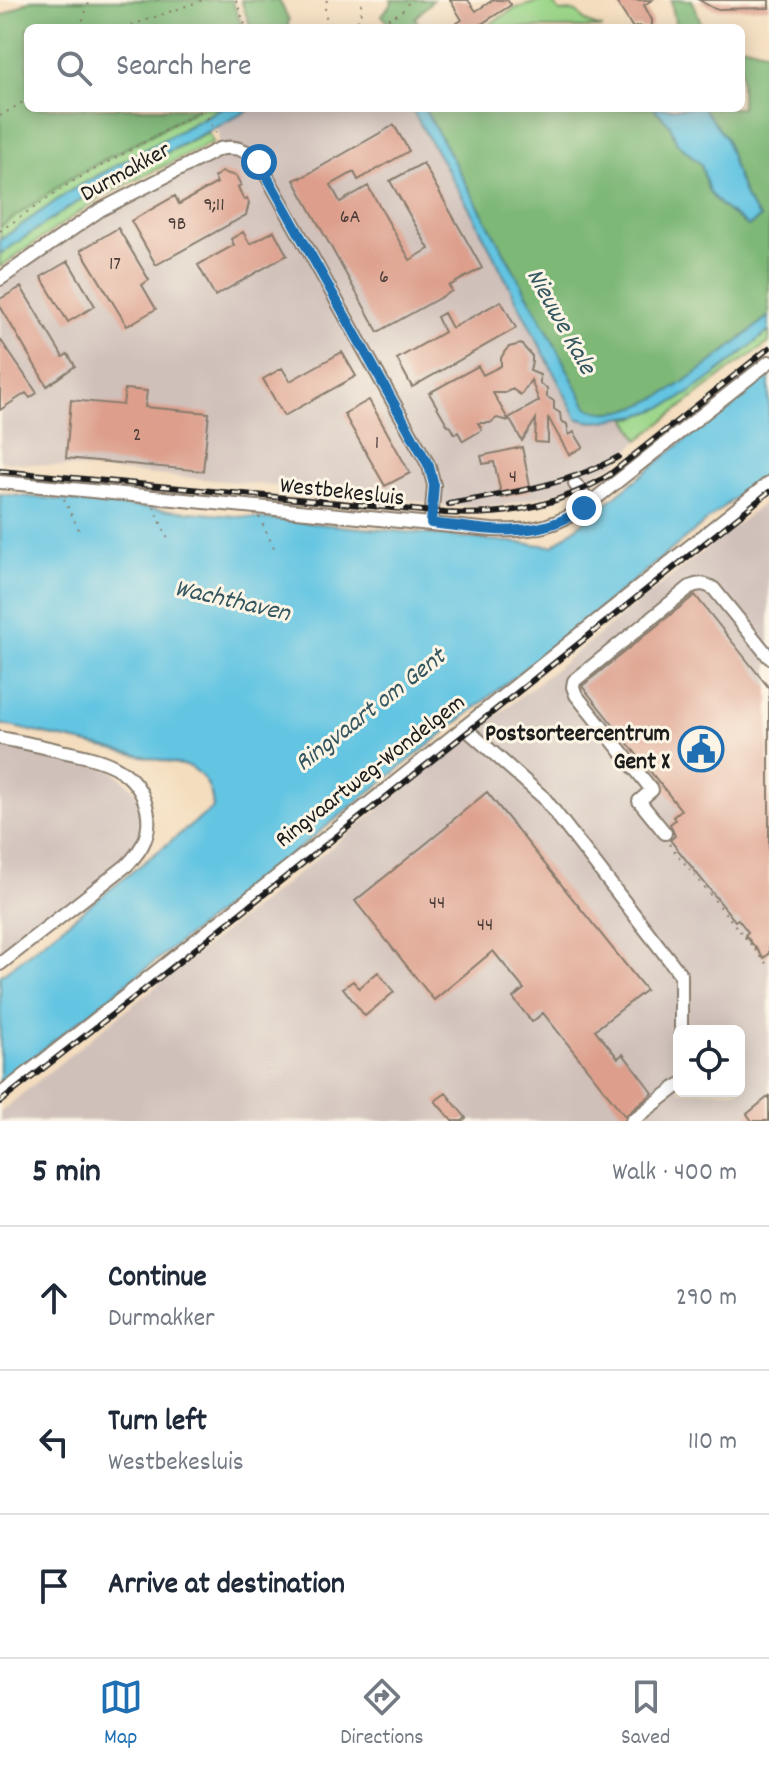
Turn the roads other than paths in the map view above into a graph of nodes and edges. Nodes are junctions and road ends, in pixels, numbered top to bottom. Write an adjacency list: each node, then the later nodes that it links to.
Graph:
1 (0, 279): 7 (street, Durmakker)
2 (769, 362): 6 (street, Westbekesluis)
3 (0, 482): 7 (street, Westbekesluis)
4 (769, 483): 9 (street, Ringvaartweg-Wondelgem)
5 (575, 484): 6 (street)
6 (590, 503): 7 (street, Westbekesluis)
7 (431, 523)
8 (769, 657): 11 (street)
9 (464, 727): 13 (street); 15 (street, Ringvaartweg-Wondelgem)
10 (0, 738): 12 (street)
11 (665, 833)
12 (0, 964)
13 (681, 1025)
14 (673, 1090): 16 (street)
15 (0, 1095)
16 (632, 1121)

